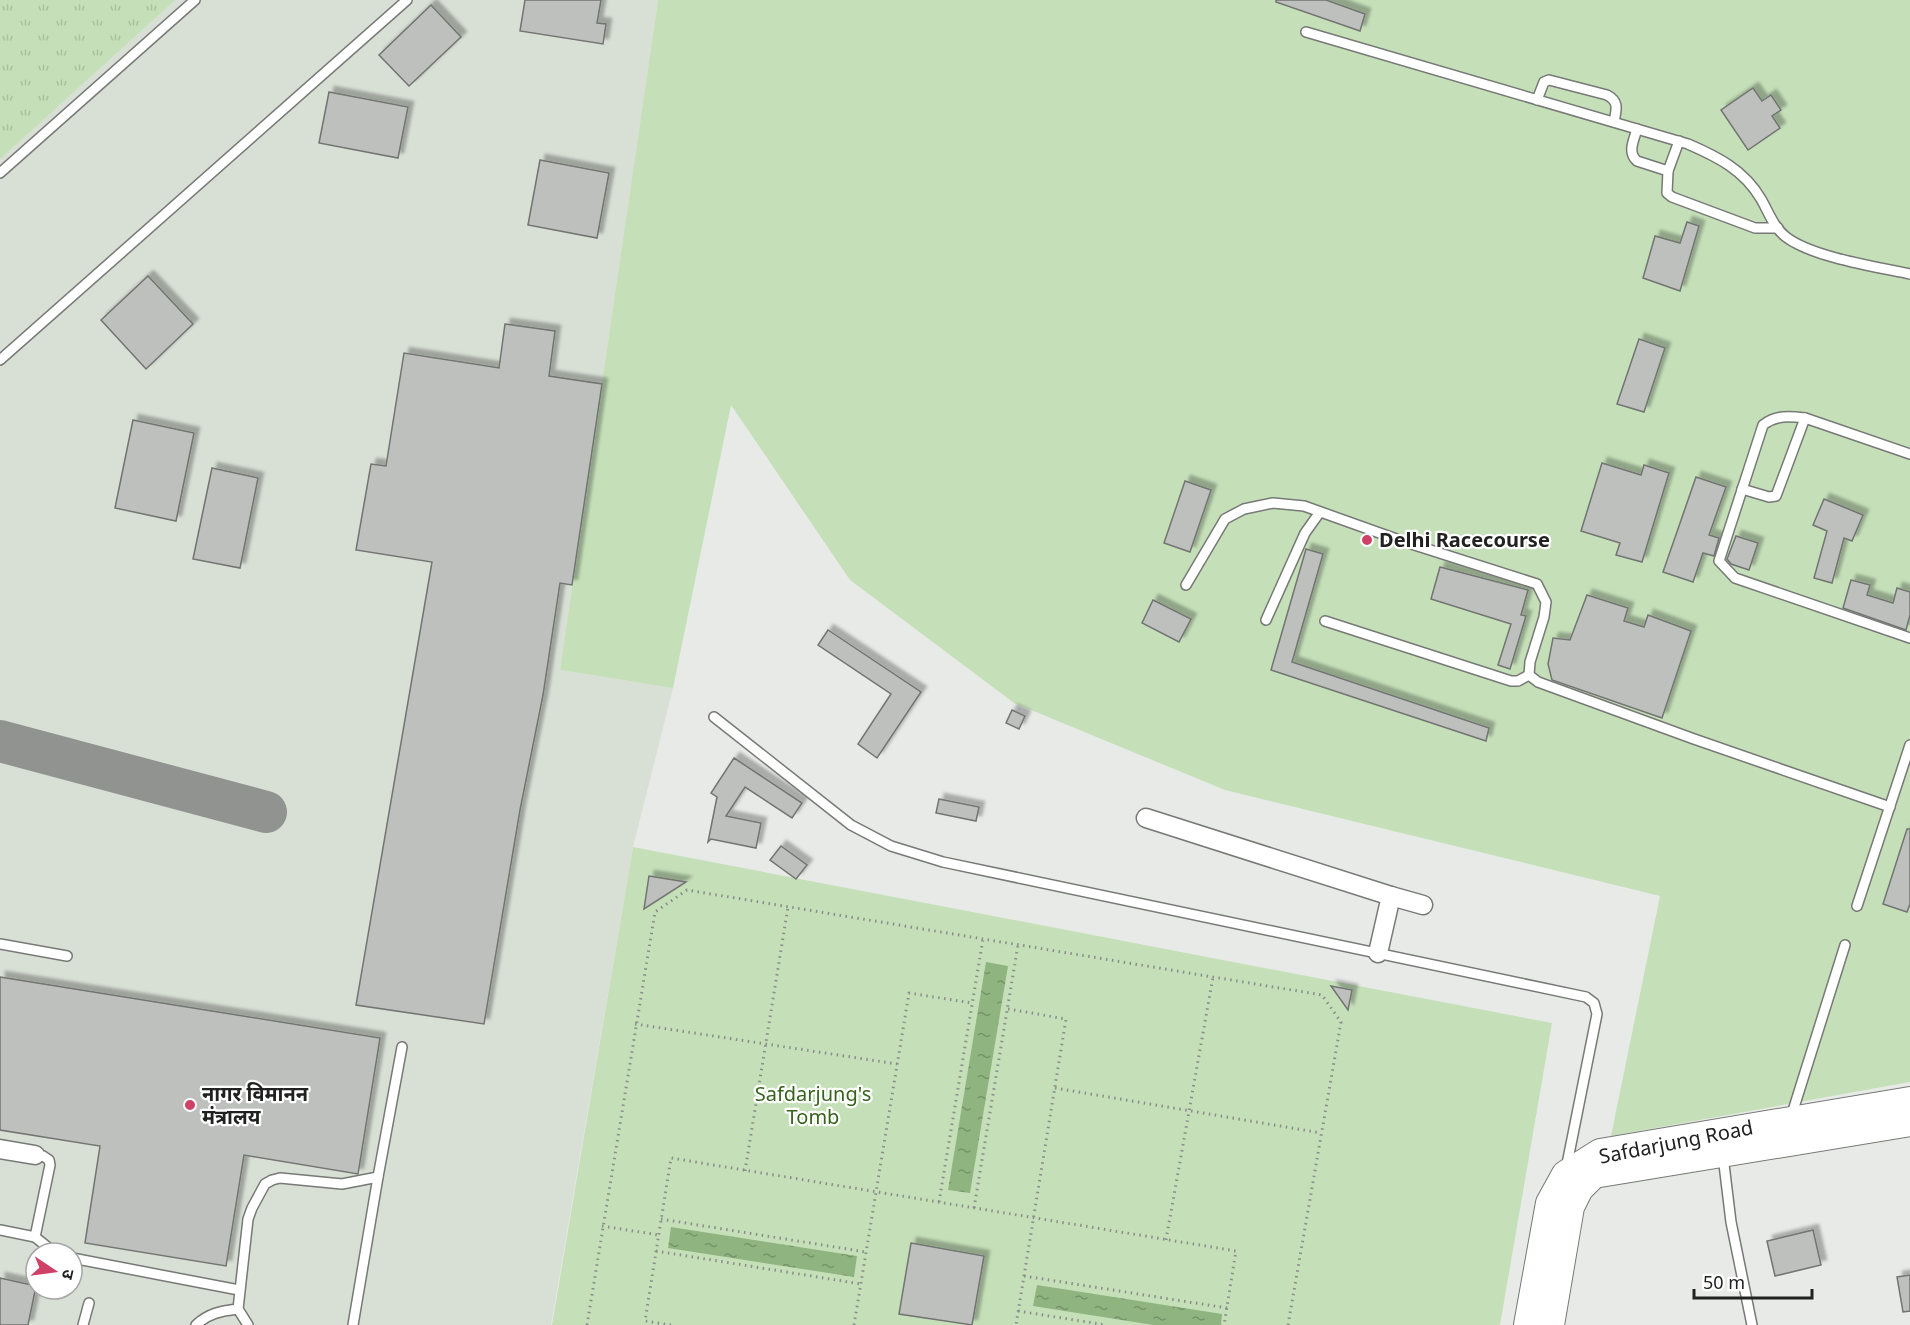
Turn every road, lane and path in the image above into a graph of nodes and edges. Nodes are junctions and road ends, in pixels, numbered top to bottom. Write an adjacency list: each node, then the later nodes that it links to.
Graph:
1 (195, 0): 9 (lane)
2 (407, 0): 12 (lane)
3 (1306, 32): 4 (lane)
4 (1537, 100): 5 (lane); 5 (lane)
5 (1614, 122): 6 (lane)
6 (1637, 129): 7 (lane); 8 (lane)
7 (1679, 141): 8 (lane); 10 (lane)
8 (1668, 171): 10 (lane)
9 (0, 173)
10 (1778, 228): 11 (lane)
11 (1910, 274)
12 (0, 360)
13 (1805, 418): 14 (lane); 15 (lane); 15 (lane)
14 (1910, 454)
15 (1742, 489): 20 (lane)
16 (1320, 512): 17 (lane); 18 (lane); 21 (lane)
17 (1186, 585)
18 (1266, 620)
19 (1325, 621): 21 (lane)
20 (1910, 638)
21 (1529, 675): 24 (lane)
22 (714, 717): 34 (lane)
23 (1910, 745): 24 (lane)
24 (1890, 807): 28 (lane)
25 (1146, 818): 26 (street)
26 (1391, 896): 27 (street); 34 (street)
27 (1423, 905)
28 (1857, 906)
29 (788, 907): 30 (path); 39 (path); 40 (path)
30 (982, 939): 32 (path); 37 (path)
31 (0, 944): 35 (lane)
32 (1018, 945): 36 (path); 38 (path)
33 (1845, 945): 47 (lane)
34 (1378, 953): 53 (lane)
35 (67, 956)
36 (1213, 977): 45 (path); 48 (path)
37 (972, 1003): 42 (path); 56 (path)
38 (1008, 1009): 43 (path); 58 (path)
39 (635, 1024): 40 (path); 61 (path)
40 (765, 1044): 42 (path); 52 (path)
41 (402, 1047): 54 (lane)
42 (897, 1064): 55 (path)
43 (1055, 1088): 45 (path); 59 (path)
44 (1910, 1100): 47 (main road, Safdarjung Road)
45 (1189, 1111): 48 (path); 65 (path)
46 (1910, 1123): 47 (main road, Safdarjung Road)
47 (1786, 1132): 50 (main road, Safdarjung Road); 53 (main road, Safdarjung Road)
48 (1321, 1133): 87 (path)
49 (0, 1149): 51 (street)
50 (1723, 1154): 57 (main road, Safdarjung Road); 90 (lane)
51 (35, 1155): 64 (lane)
52 (745, 1171): 55 (path); 60 (path)
53 (1565, 1174): 57 (lane); 88 (main road, Safdarjung Road)
54 (378, 1177): 72 (lane); 80 (lane)
55 (876, 1192): 56 (path); 68 (path)
56 (939, 1202): 58 (path)
57 (1571, 1207): 89 (main road, Safdarjung Road)
58 (974, 1208): 59 (path)
59 (1034, 1218): 65 (path); 70 (path)
60 (661, 1219): 63 (path); 68 (path)
61 (603, 1226): 63 (path); 81 (path)
62 (0, 1230): 64 (lane)
63 (659, 1235): 67 (path)
64 (35, 1237): 66 (lane)
65 (1166, 1240): 74 (path)
66 (40, 1241)
67 (656, 1251): 71 (path); 82 (path)
68 (866, 1252): 71 (path)
69 (84, 1260): 72 (lane)
70 (1024, 1276): 74 (path); 76 (path)
71 (861, 1284): 83 (path)
72 (239, 1290): 75 (lane)
73 (89, 1303): 77 (lane)
74 (1227, 1308): 86 (path)
75 (238, 1309): 78 (lane); 79 (lane)
76 (1018, 1311): 84 (path); 85 (path)
77 (83, 1325)
78 (196, 1325)
79 (248, 1325)
80 (353, 1325)
81 (587, 1325)
82 (671, 1325)
83 (854, 1325)
84 (1016, 1325)
85 (1106, 1325)
86 (1224, 1325)
87 (1288, 1325)
88 (1527, 1325)
89 (1551, 1325)
90 (1752, 1325)

